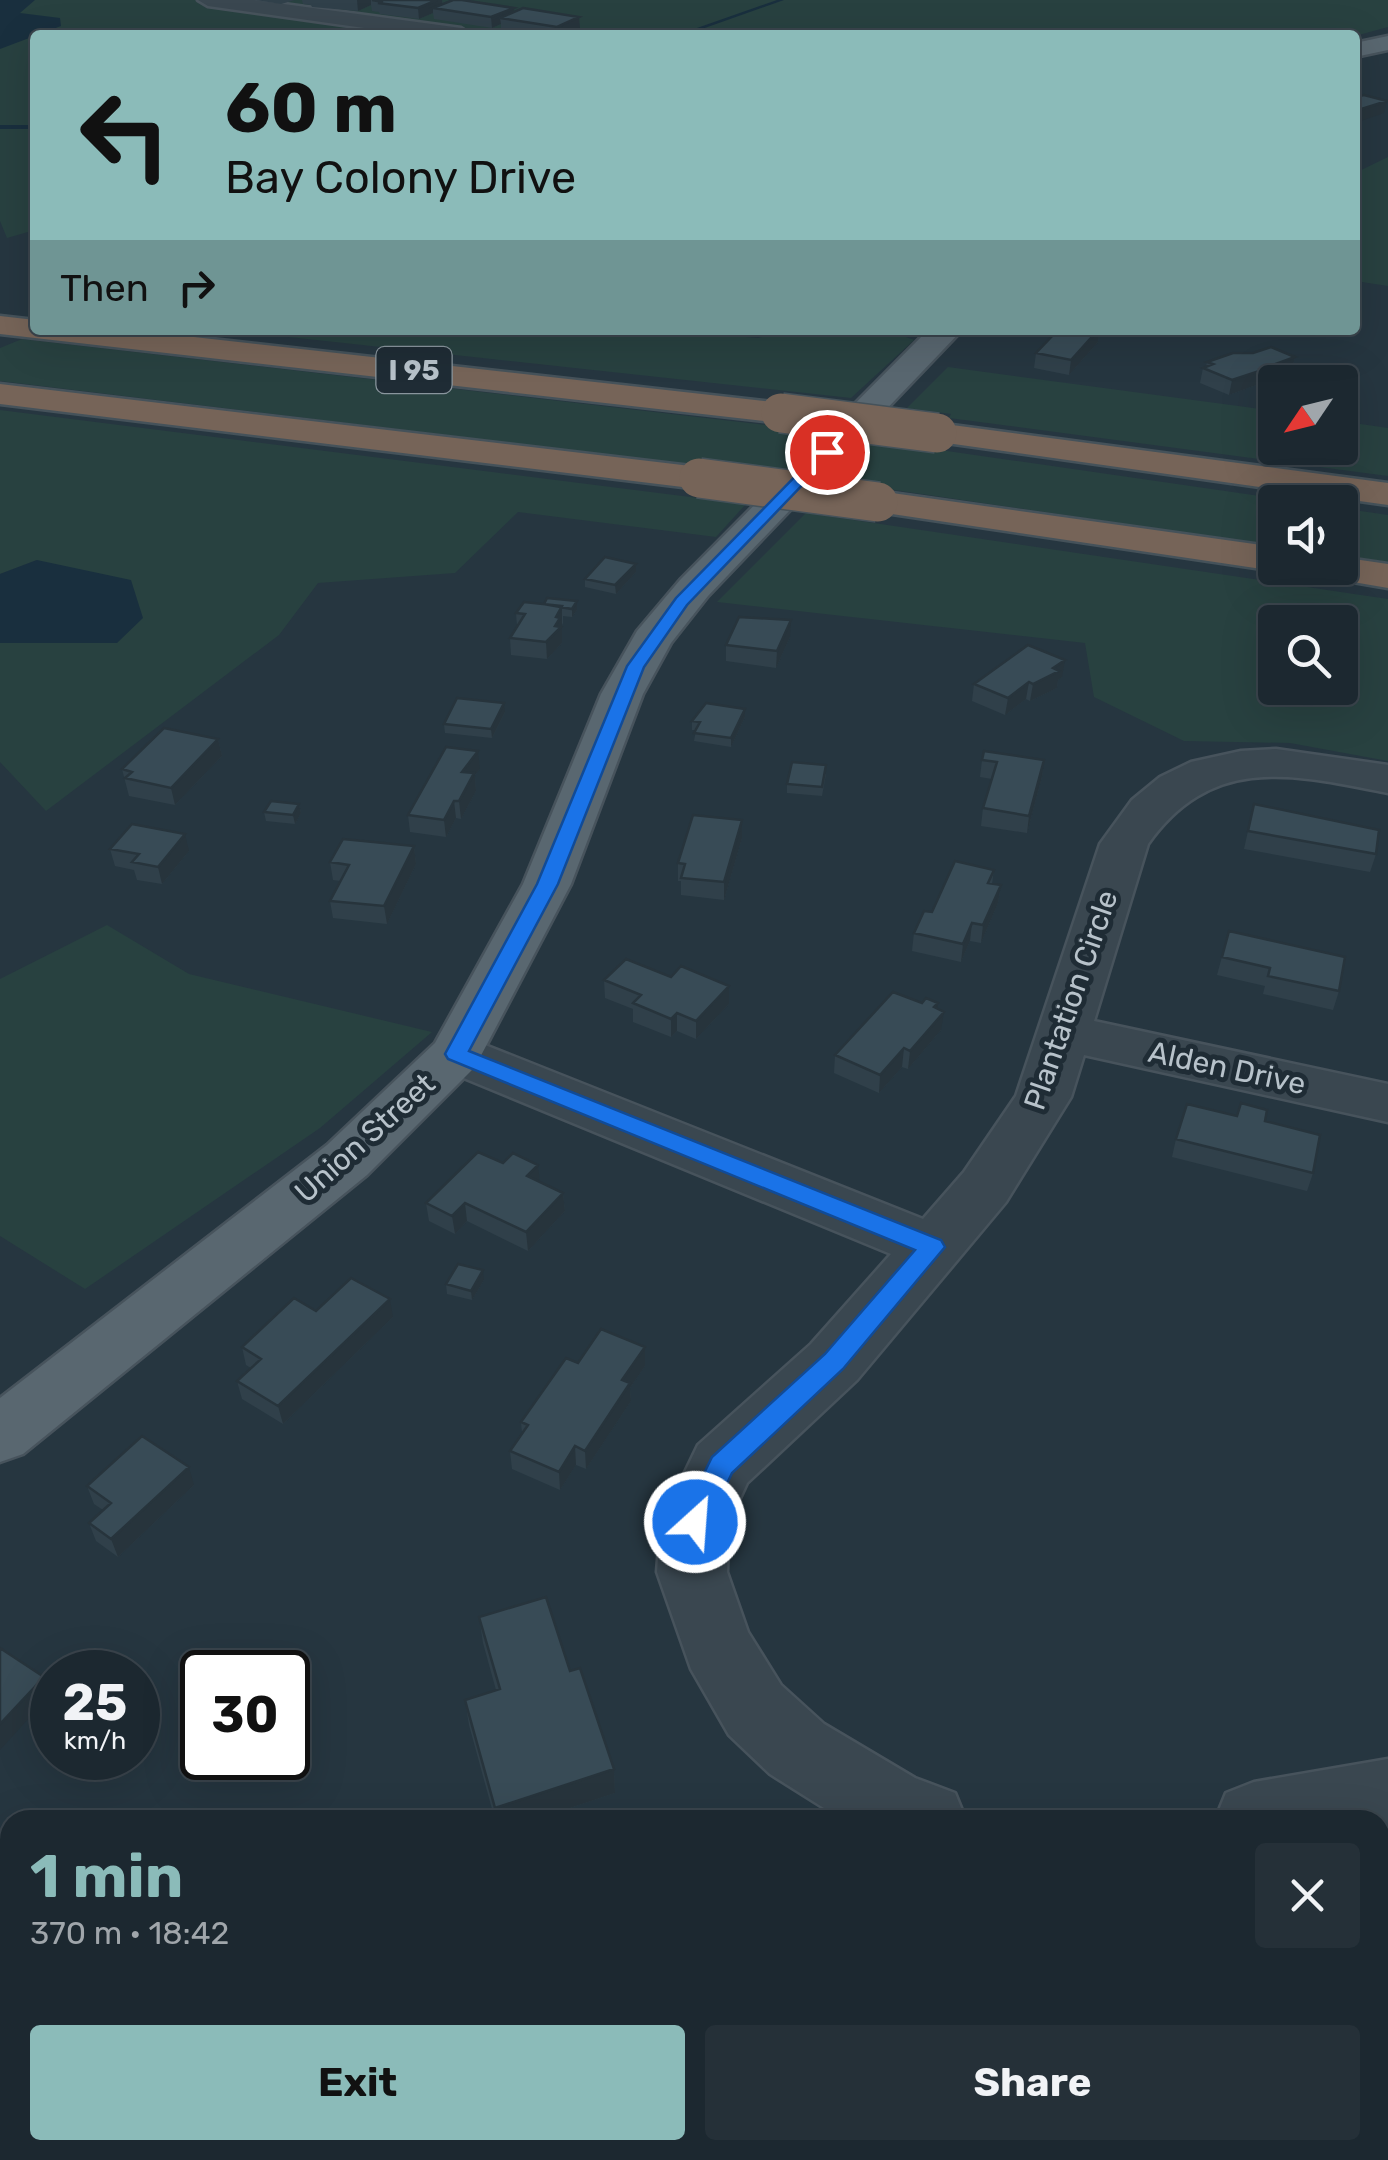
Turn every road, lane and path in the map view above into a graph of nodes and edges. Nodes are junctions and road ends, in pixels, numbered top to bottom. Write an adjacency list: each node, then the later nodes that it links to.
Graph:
1 (203, 0): 2 (street)
2 (325, 17): 3 (street); 4 (street)
3 (296, 30)
4 (423, 30)
5 (1388, 43): 6 (main road)
6 (1360, 49)
7 (0, 325): 8 (highway)
8 (30, 328)
9 (92, 335): 12 (highway, I 95, bridge)
10 (941, 335): 18 (main road, Union Street)
11 (0, 394): 13 (highway, I 95, bridge)
12 (1388, 494)
13 (1258, 557)
14 (1358, 572): 15 (highway)
15 (1388, 576)
16 (1388, 779): 17 (street, Plantation Circle)
17 (1066, 1033): 19 (street, Alden Drive); 20 (street, Plantation Circle)
18 (456, 1054): 20 (street); 21 (main road, Union Street)
19 (1388, 1103)
20 (932, 1247): 23 (street, Plantation Circle)
21 (0, 1434)
22 (1388, 1796): 24 (street)
23 (898, 1810)
24 (1310, 1810)

